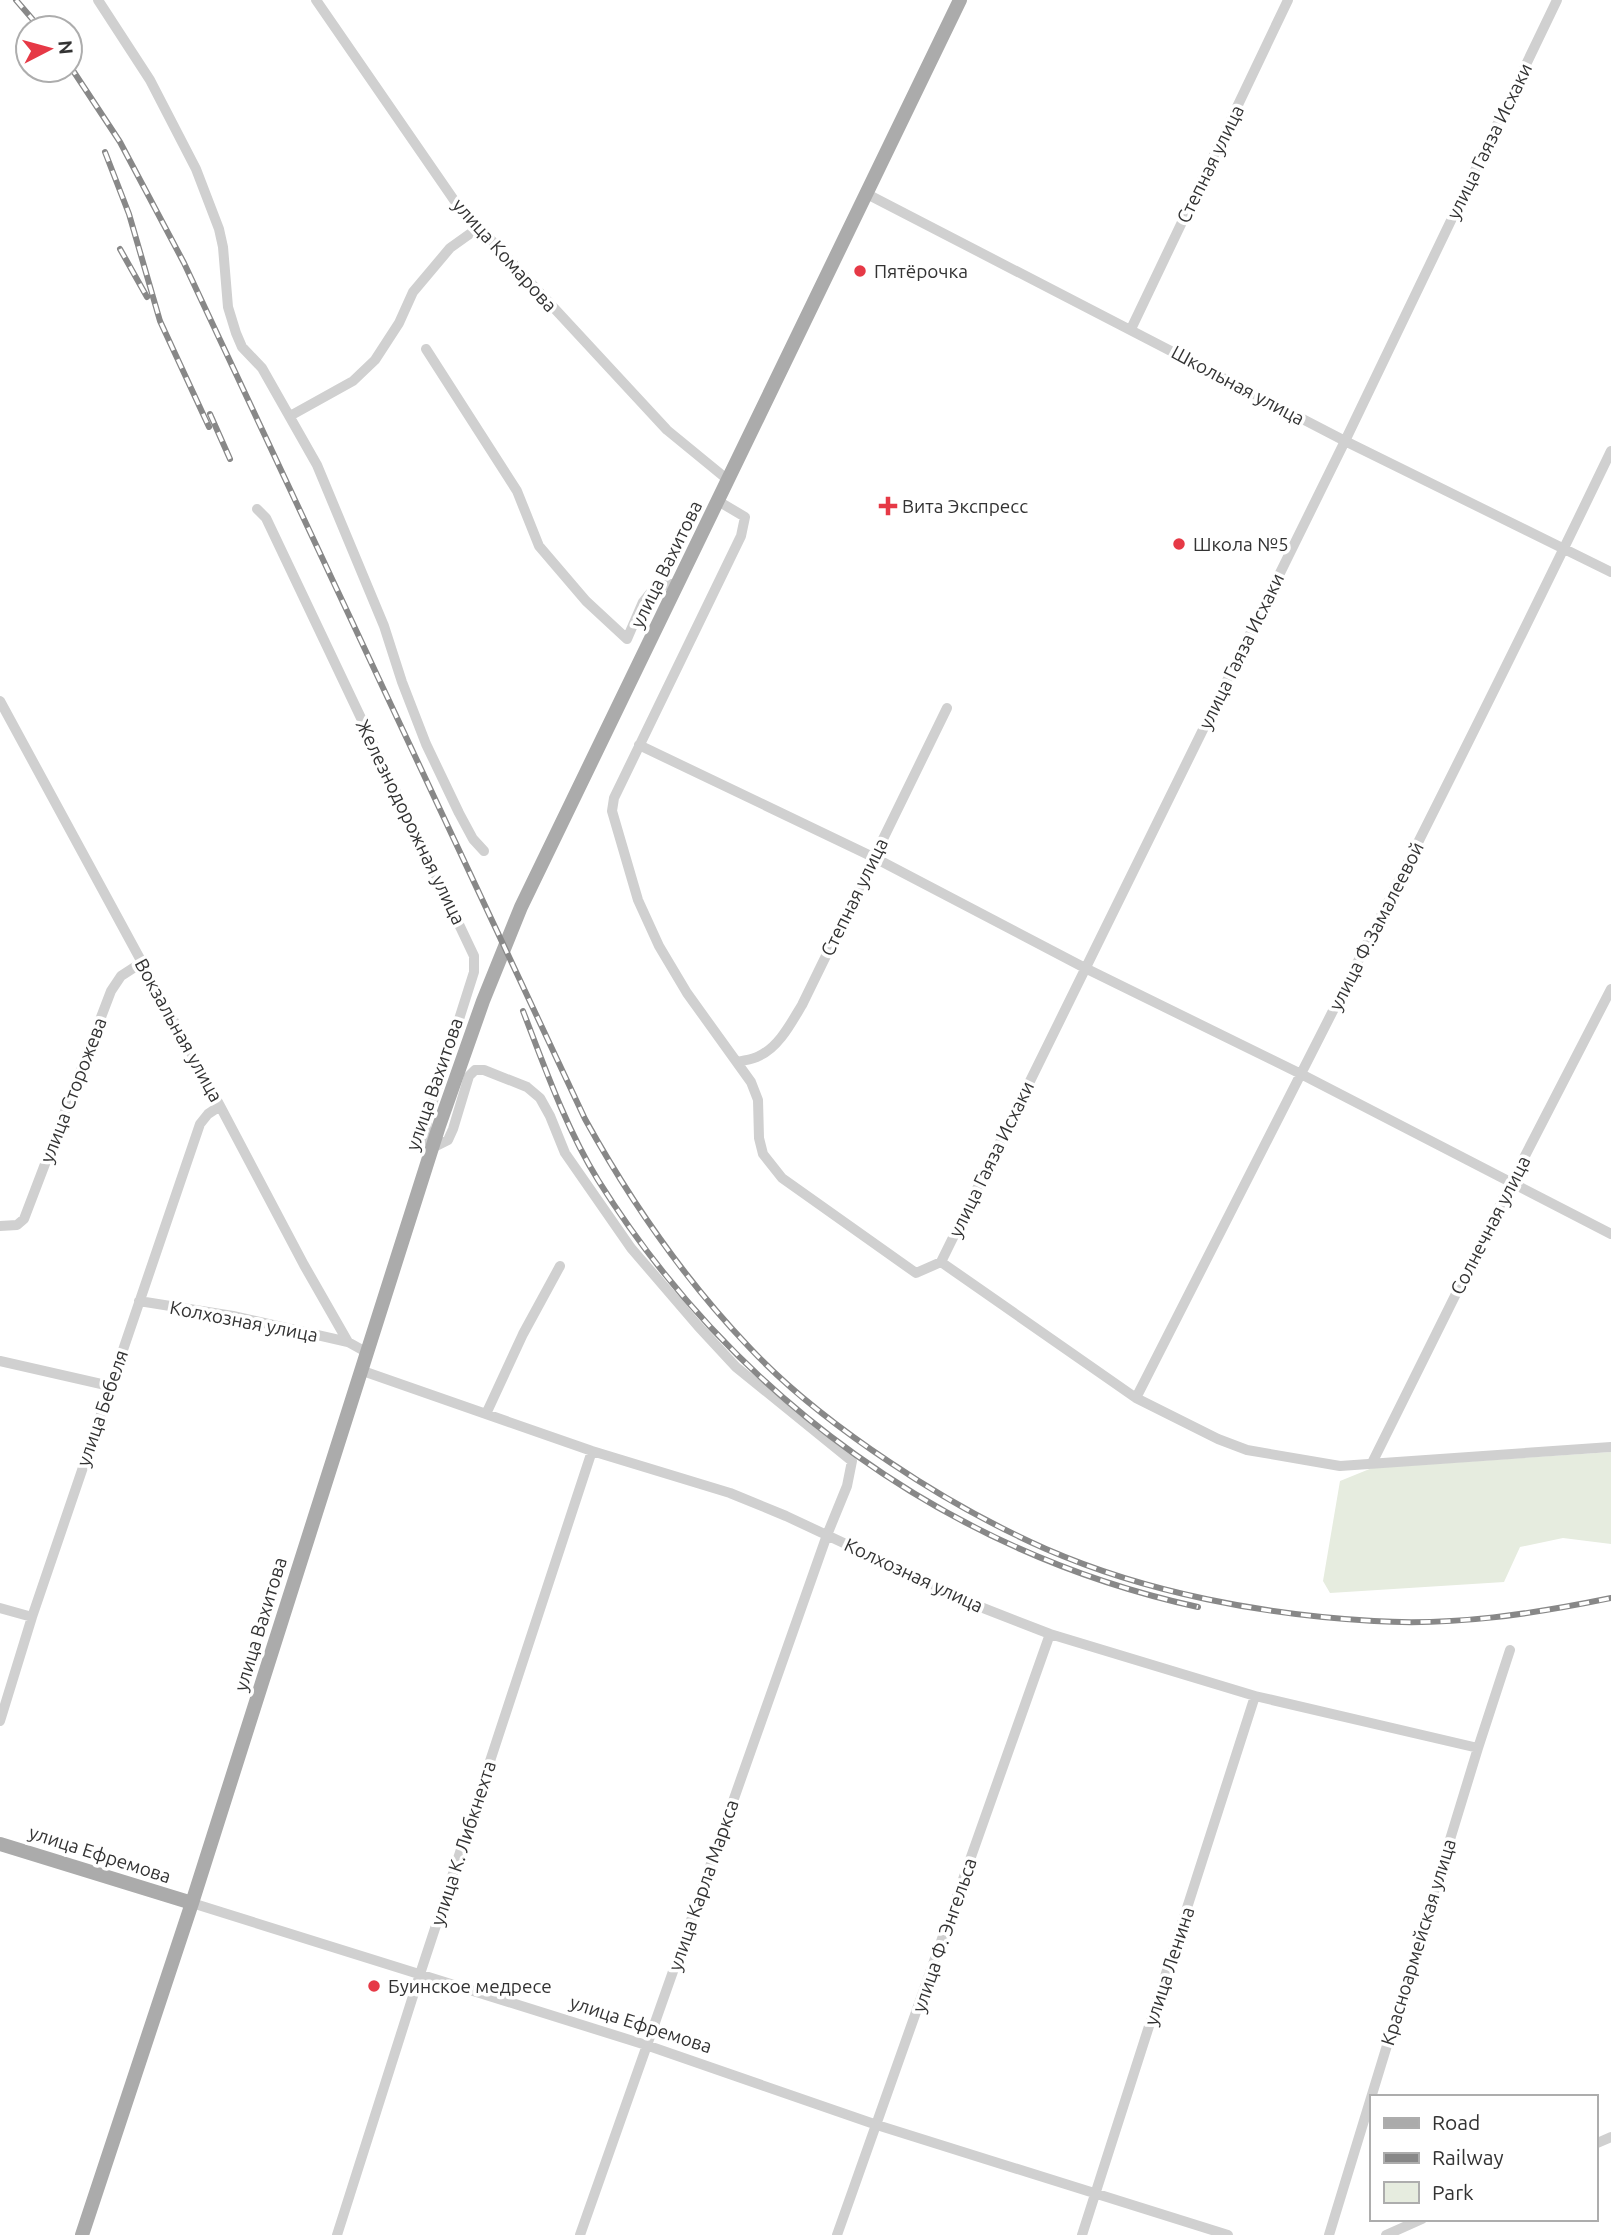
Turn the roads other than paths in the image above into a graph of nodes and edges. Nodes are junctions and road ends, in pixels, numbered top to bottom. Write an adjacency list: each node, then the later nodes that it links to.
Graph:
1 (98, 0): 10 (street)
2 (316, 0): 7 (street, улица Комарова)
3 (960, 0): 6 (main road, улица Вахитова)
4 (1289, 0): 8 (street, Степная улица)
5 (1557, 0): 11 (street, улица Гаяза Исхаки)
6 (867, 194): 8 (street, Школьная улица); 13 (main road, улица Вахитова)
7 (478, 228): 10 (street); 13 (street, улица Комарова)
8 (1131, 329): 11 (street, Школьная улица)
9 (426, 349): 18 (street)
10 (290, 416): 22 (street)
11 (1345, 441): 16 (street, Школьная улица); 25 (street, улица Гаяза Исхаки)
12 (1611, 451): 16 (street, улица Ф.Замалеевой)
13 (728, 480): 14 (main road, улица Вахитова)
14 (718, 501): 18 (main road, улица Вахитова); 21 (street)
15 (257, 509): 30 (street, Железнодорожная улица)
16 (1564, 548): 17 (street, Школьная улица); 28 (street, улица Ф.Замалеевой)
17 (1611, 572)
18 (678, 583): 30 (main road, улица Вахитова)
19 (0, 701): 24 (street, Вокзальная улица)
20 (947, 708): 23 (street, Степная улица)
21 (639, 745): 23 (street); 27 (street)
22 (484, 851)
23 (873, 857): 25 (street); 27 (street, Степная улица)
24 (141, 963): 29 (street, Вокзальная улица); 32 (street, улица Сторожева)
25 (1085, 968): 28 (street); 34 (street, улица Гаяза Исхаки)
26 (1611, 989): 31 (street, Солнечная улица)
27 (737, 1062): 34 (street)
28 (1301, 1074): 31 (street); 42 (street, улица Ф.Замалеевой)
29 (220, 1106): 36 (street, улица Бебеля); 37 (street, Вокзальная улица)
30 (432, 1149): 38 (main road, улица Вахитова); 47 (street, улица Карла Маркса)
31 (1511, 1183): 33 (street); 46 (street, Солнечная улица)
32 (0, 1226)
33 (1611, 1234)
34 (941, 1262): 42 (street)
35 (560, 1266): 43 (street)
36 (139, 1300): 37 (street, Колхозная улица); 41 (street, улица Бебеля)
37 (348, 1342): 38 (street)
38 (366, 1352): 40 (main road, улица Вахитова)
39 (0, 1361): 41 (street)
40 (360, 1370): 43 (street, Колхозная улица); 56 (main road, улица Вахитова)
41 (110, 1386): 49 (street, улица Бебеля)
42 (1136, 1398): 46 (street)
43 (486, 1414): 45 (street, Колхозная улица)
44 (1611, 1447): 46 (street)
45 (592, 1451): 47 (street, Колхозная улица); 57 (street, улица К. Либкнехта)
46 (1372, 1463)
47 (827, 1535): 50 (street, Колхозная улица); 58 (street, улица Карла Маркса)
48 (0, 1608): 49 (street)
49 (32, 1617): 53 (street, улица Бебеля)
50 (1050, 1634): 52 (street, Колхозная улица); 61 (street, улица Ф. Энгельса)
51 (1510, 1650): 54 (street, Красноармейская улица)
52 (1255, 1696): 54 (street, Колхозная улица); 62 (street, улица Ленина)
53 (0, 1721)
54 (1478, 1748): 59 (street, Красноармейская улица)
55 (0, 1844): 56 (main road, улица Ефремова)
56 (192, 1903): 57 (street, улица Ефремова); 64 (main road, улица Вахитова)
57 (420, 1974): 58 (street, улица Ефремова); 65 (street, улица К. Либкнехта)
58 (646, 2045): 61 (street, улица Ефремова); 66 (street, улица Карла Маркса)
59 (1372, 2095)
60 (1370, 2101): 70 (street, Красноармейская улица)
61 (877, 2125): 62 (street, улица Ефремова); 67 (street, улица Ф. Энгельса)
62 (1096, 2193): 68 (street, улица Ленина); 69 (street, улица Ефремова)
63 (1418, 2221): 71 (street)
64 (82, 2235)
65 (337, 2235)
66 (580, 2235)
67 (837, 2235)
68 (1082, 2235)
69 (1228, 2235)
70 (1329, 2235)
71 (1386, 2235)

